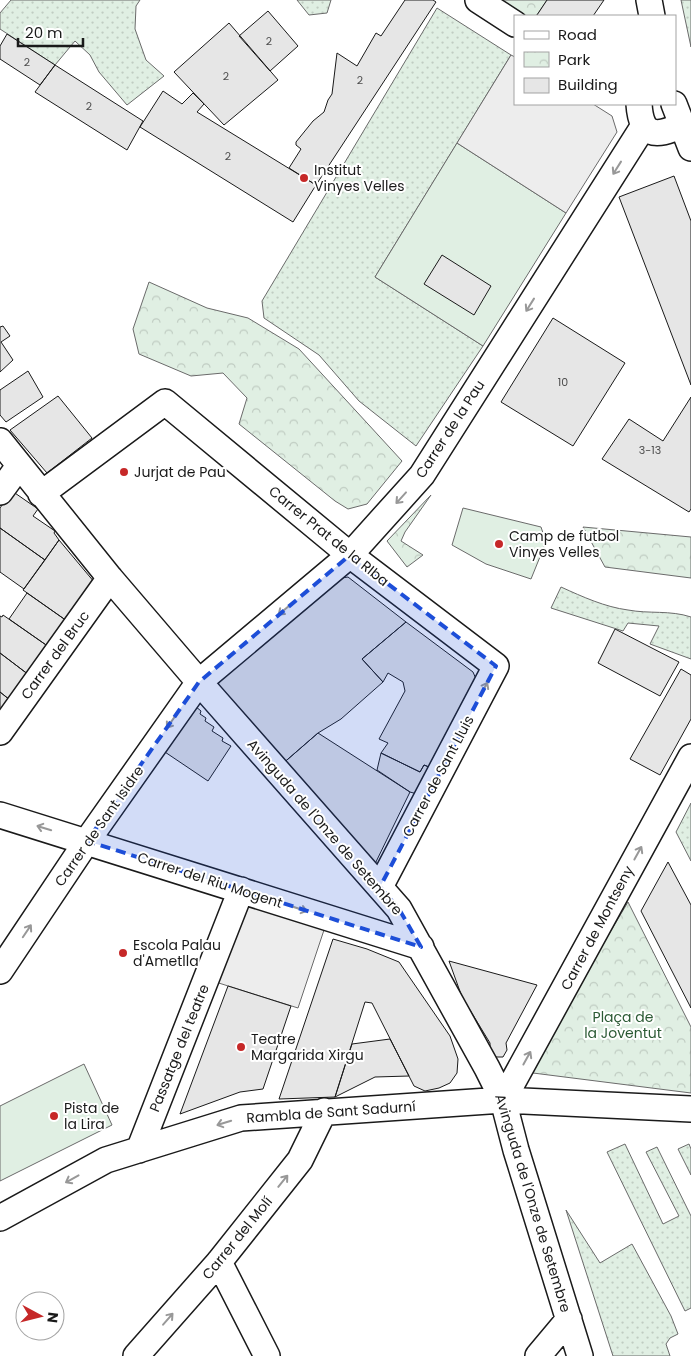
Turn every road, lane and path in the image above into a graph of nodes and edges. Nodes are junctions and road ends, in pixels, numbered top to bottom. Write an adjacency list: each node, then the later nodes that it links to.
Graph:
1 (478, 0): 4 (street)
2 (648, 0): 3 (street)
3 (652, 15)
4 (514, 23)
5 (641, 115): 6 (street); 12 (street, Carrer de la Pau, one-way to 12)
6 (678, 115): 7 (street)
7 (691, 148)
8 (0, 442): 9 (street, Avinguda de l'Onze de Setembre)
9 (19, 466): 10 (street); 11 (street, Avinguda de l'Onze de Setembre)
10 (0, 492)
11 (41, 494): 12 (street, Carrer Prat de la RIba); 13 (street, Avinguda de l'Onze de Setembre)
12 (350, 555): 14 (street, Carrer Prat de la RIba); 15 (street, Carrer de la Pau, one-way to 15)
13 (110, 578): 15 (street, Avinguda de l'Onze de Setembre); 16 (street, Carrer del Bruc)
14 (496, 666): 20 (street, Carrer de Sant Lluis, one-way to 14)
15 (199, 682): 19 (street, Carrer de Sant Isidre, one-way to 19); 20 (street, Avinguda de l'Onze de Setembre)
16 (0, 732)
17 (691, 756): 24 (street, Carrer de Montseny, one-way to 17)
18 (0, 815): 19 (street, Carrer del Riu Mogent, one-way to 18)
19 (87, 841): 21 (street, Carrer del Riu Mogent); 23 (street, Carrer de Sant Isidre, one-way to 19)
20 (380, 887): 22 (street, Avinguda de l'Onze de Setembre)
21 (242, 890): 22 (street, Carrer del Riu Mogent, one-way to 22); 27 (street, Passatge del teatre)
22 (421, 947): 24 (street, Avinguda de l'Onze de Setembre)
23 (0, 971)
24 (503, 1100): 25 (street, Rambla de Sant Sadurní); 26 (street, Rambla de Sant Sadurní); 30 (street, Avinguda de l'Onze de Setembre)
25 (691, 1109)
26 (324, 1112): 27 (street, Rambla de Sant Sadurní, one-way to 27); 29 (street, Carrer del Molí, one-way to 26)
27 (139, 1150): 28 (street, Rambla de Sant Sadurní, one-way to 28)
28 (0, 1218)
29 (219, 1262): 31 (street, Carrer del Molí, one-way to 29); 32 (street)
30 (569, 1320): 33 (street); 34 (street, Avinguda de l'Onze de Setembre)
31 (136, 1356)
32 (267, 1356)
33 (538, 1356)
34 (580, 1356)

